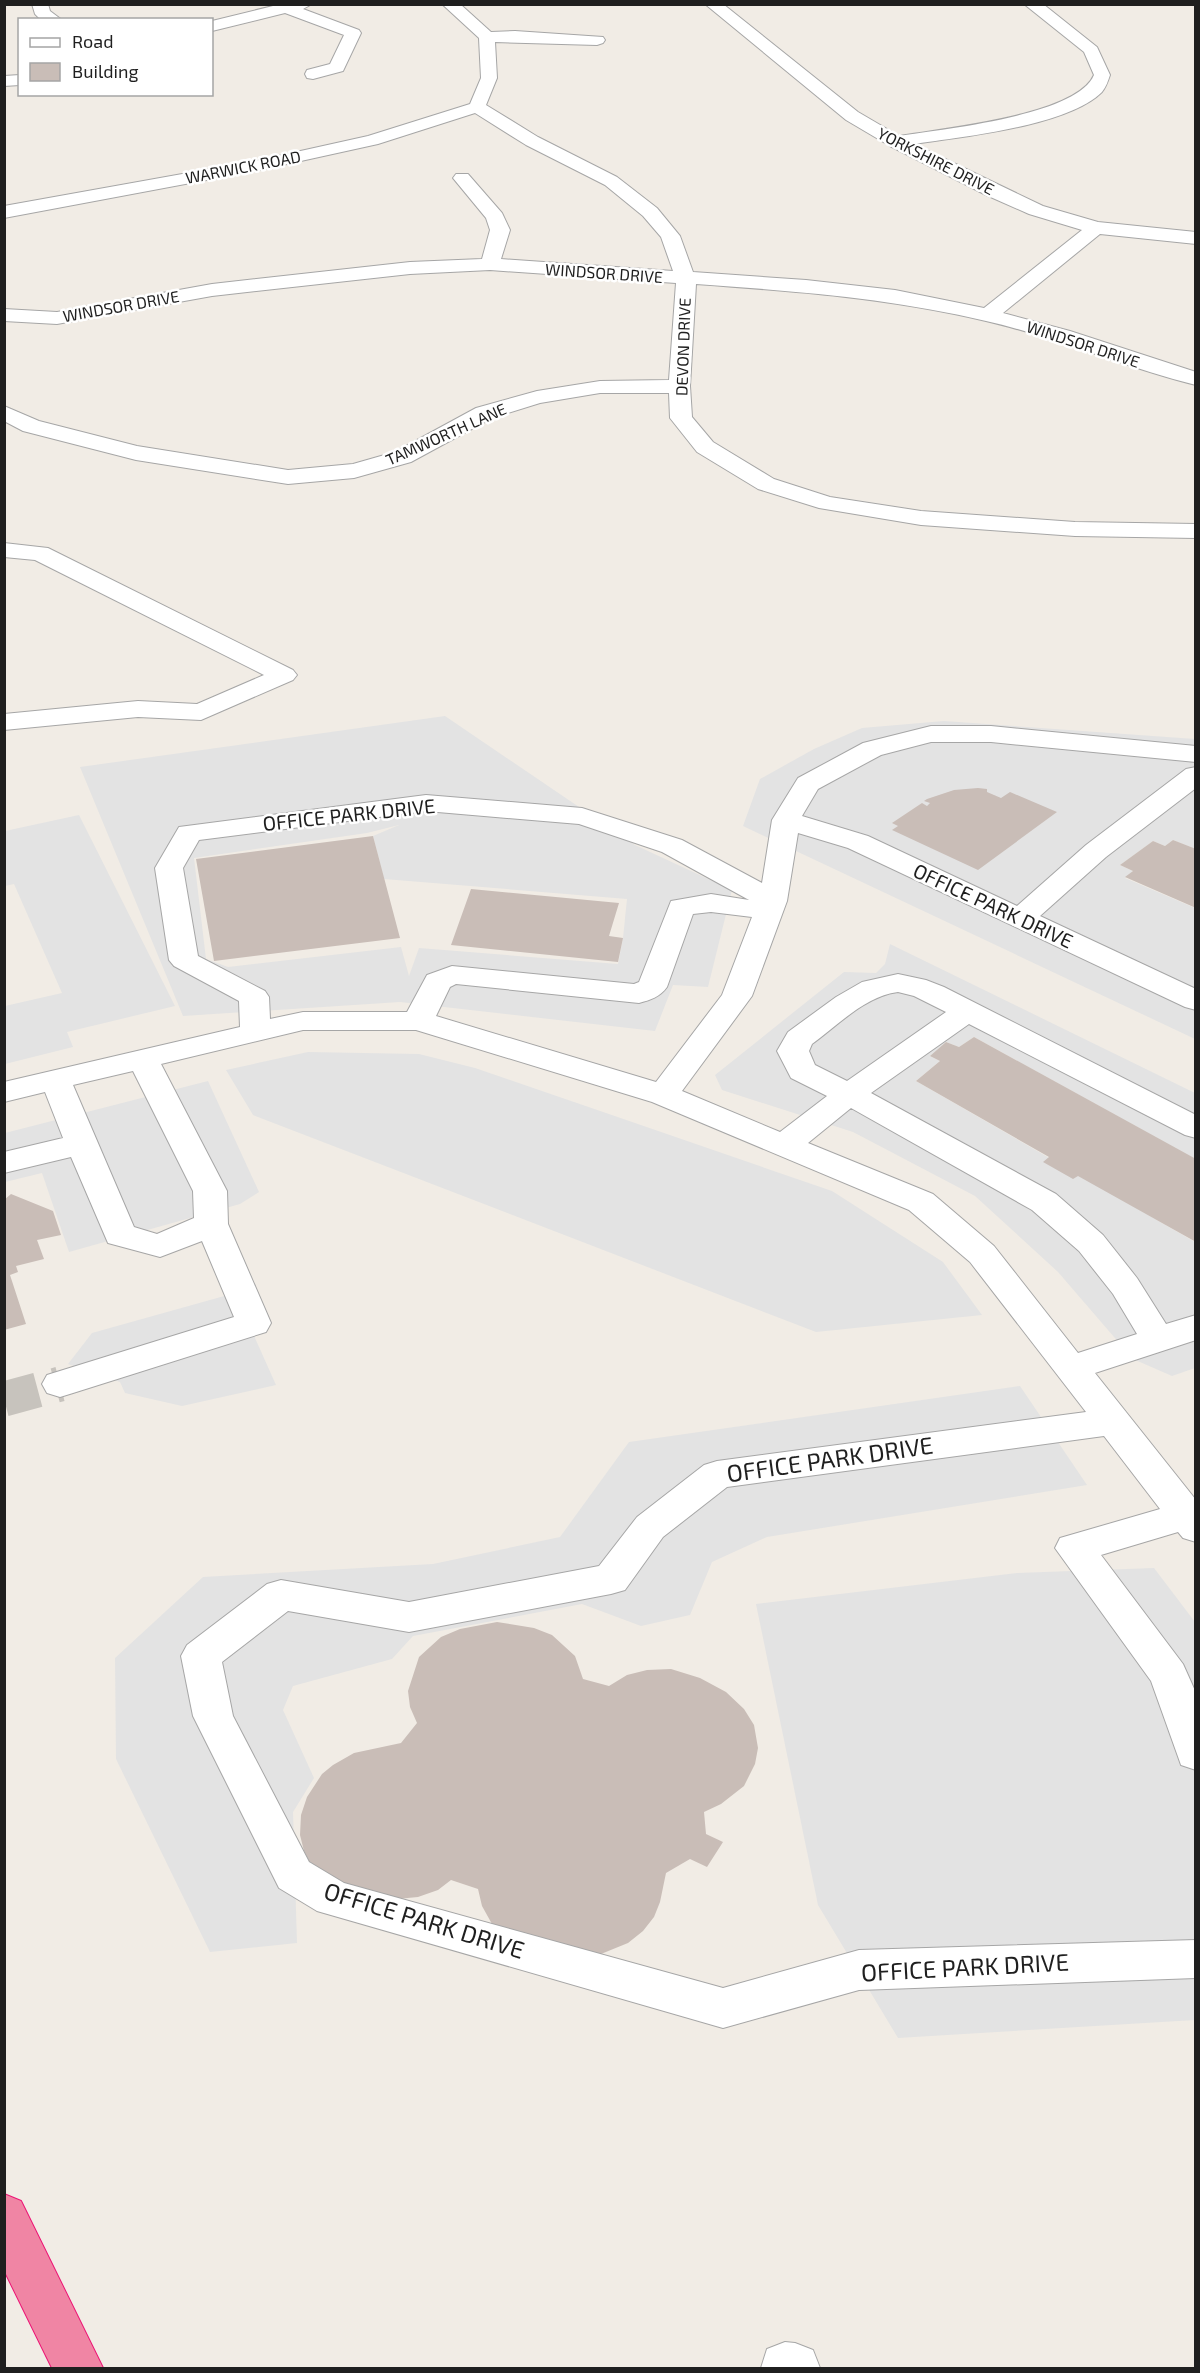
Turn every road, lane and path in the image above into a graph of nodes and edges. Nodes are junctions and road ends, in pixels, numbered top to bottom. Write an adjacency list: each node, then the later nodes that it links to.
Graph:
1 (40, 4): 7 (street)
2 (304, 4): 6 (street)
3 (450, 4): 9 (street)
4 (713, 4): 13 (street, YORKSHIRE DRIVE)
5 (1032, 4): 13 (street)
6 (286, 8): 8 (street); 11 (street)
7 (51, 18)
8 (213, 26)
9 (487, 38): 10 (street); 12 (street)
10 (597, 40)
11 (313, 74)
12 (477, 107): 15 (street, WARWICK ROAD); 19 (street, DEVON DRIVE)
13 (896, 142): 16 (street, YORKSHIRE DRIVE)
14 (462, 178): 18 (street)
15 (4, 212)
16 (1096, 228): 17 (street, YORKSHIRE DRIVE); 21 (street)
17 (1196, 238)
18 (490, 264): 19 (street, WINDSOR DRIVE); 20 (street, WINDSOR DRIVE)
19 (686, 279): 21 (street, WINDSOR DRIVE); 23 (street, DEVON DRIVE)
20 (4, 315)
21 (988, 315): 22 (street, WINDSOR DRIVE)
22 (1196, 379)
23 (679, 386): 24 (street, TAMWORTH LANE); 25 (street, DEVON DRIVE)
24 (4, 412)
25 (1196, 531)
26 (4, 550): 27 (street)
27 (4, 722)
28 (1196, 754): 30 (street)
29 (1196, 775): 32 (street)
30 (786, 820): 31 (street); 32 (street, OFFICE PARK DRIVE)
31 (771, 906): 35 (street); 36 (street, OFFICE PARK DRIVE); 41 (street)
32 (1020, 918): 33 (street, OFFICE PARK DRIVE)
33 (1196, 1001)
34 (967, 1011): 40 (street); 40 (street); 42 (street)
35 (418, 1022): 36 (street); 41 (street)
36 (255, 1030): 37 (street)
37 (142, 1058): 38 (street); 46 (street)
38 (54, 1079): 39 (street); 43 (street)
39 (4, 1092)
40 (849, 1094): 44 (street); 48 (street)
41 (663, 1095): 44 (street)
42 (1196, 1128)
43 (82, 1144): 45 (street); 46 (street)
44 (784, 1145): 49 (street)
45 (4, 1163)
46 (211, 1216): 50 (street)
47 (1196, 1327): 48 (street)
48 (1158, 1339): 49 (street)
49 (1071, 1368): 51 (street)
50 (60, 1384)
51 (1113, 1422): 52 (street); 54 (street, OFFICE PARK DRIVE)
52 (1191, 1522): 53 (street)
53 (1196, 1754)
54 (1196, 1959)
55 (4, 2217): 56 (highway)
56 (78, 2368)

